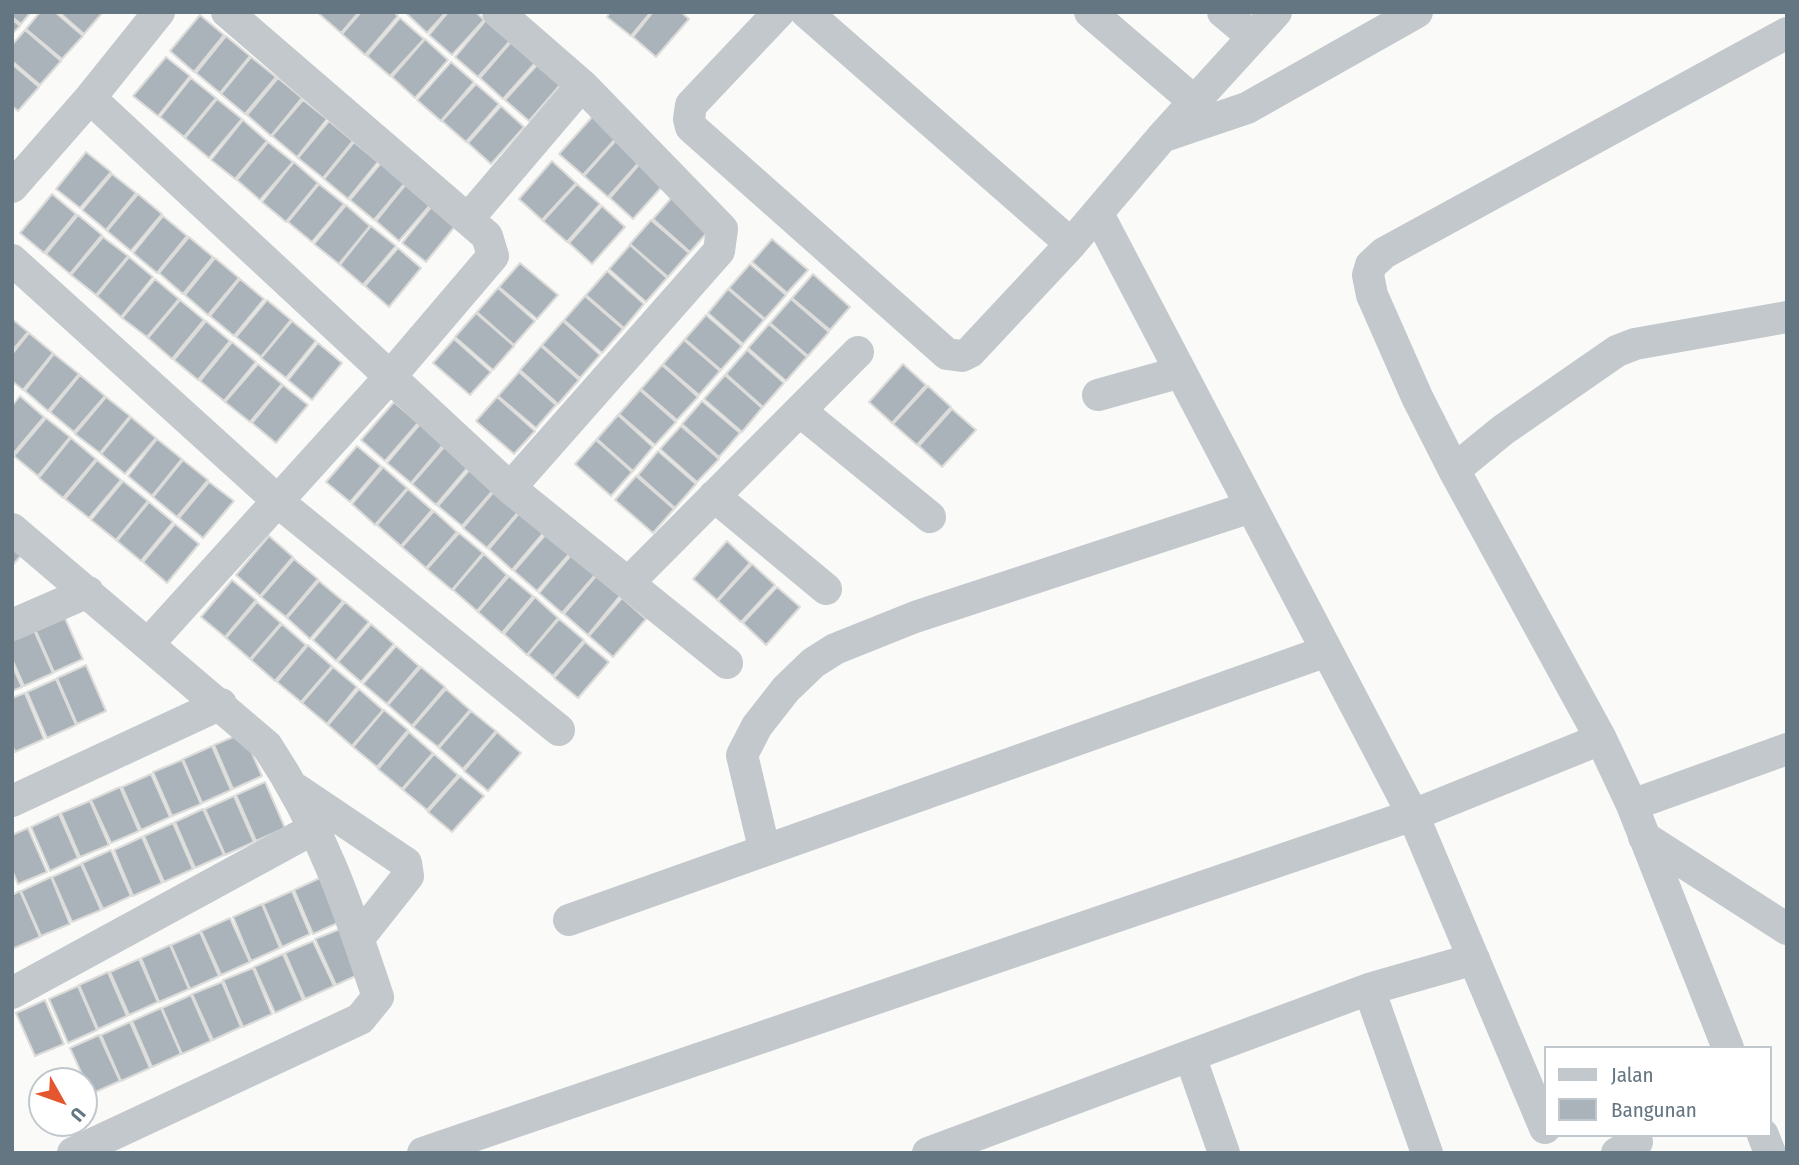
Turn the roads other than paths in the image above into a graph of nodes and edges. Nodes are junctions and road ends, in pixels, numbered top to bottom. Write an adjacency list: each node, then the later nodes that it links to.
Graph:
1 (159, 12): 13 (street)
2 (227, 12): 18 (street)
3 (498, 12): 12 (street)
4 (779, 12): 19 (street)
5 (806, 12): 19 (street)
6 (1090, 12): 14 (street)
7 (1223, 12): 11 (street)
8 (1276, 12): 11 (street)
9 (1417, 12): 15 (street)
10 (1787, 33): 27 (street)
11 (1253, 37): 14 (street)
12 (582, 85): 18 (street); 28 (street)
13 (90, 98): 16 (street); 24 (street)
14 (1195, 102): 15 (street)
15 (1162, 137): 17 (street)
16 (12, 187)
17 (1098, 214): 19 (street); 23 (street)
18 (468, 219): 24 (street)
19 (1071, 244)
20 (12, 260): 30 (street)
21 (1787, 317): 27 (street)
22 (858, 352): 26 (street)
23 (1181, 372): 25 (street); 31 (street)
24 (389, 378): 28 (street); 30 (street)
25 (1098, 395)
26 (800, 411): 29 (street); 32 (street)
27 (1454, 470): 43 (street)
28 (510, 488): 34 (street)
29 (714, 496): 34 (street); 35 (street)
30 (279, 502): 38 (street); 42 (street)
31 (1251, 507): 39 (street); 51 (street)
32 (930, 517)
33 (12, 529): 36 (street)
34 (628, 583): 40 (street)
35 (826, 589)
36 (88, 592): 37 (street); 38 (street)
37 (12, 625)
38 (149, 643): 41 (street)
39 (1327, 651): 48 (street); 51 (street)
40 (727, 663)
41 (221, 704): 45 (street); 46 (street)
42 (559, 730)
43 (1601, 739): 47 (street); 48 (street)
44 (1787, 749): 47 (street)
45 (296, 789): 49 (street); 54 (street)
46 (12, 802)
47 (1632, 805): 50 (street)
48 (1413, 815): 55 (street); 62 (street)
49 (315, 828): 54 (street); 57 (street)
50 (1644, 837): 53 (street); 58 (street)
51 (764, 848): 52 (street)
52 (569, 920)
53 (1787, 929)
54 (358, 939): 61 (street)
55 (1474, 959): 56 (street); 60 (street)
56 (1369, 989): 59 (street); 65 (street)
57 (12, 993)
58 (1727, 1046)
59 (1190, 1056): 63 (street); 64 (street)
60 (1544, 1126)
61 (72, 1153)
62 (423, 1153)
63 (928, 1153)
64 (1224, 1153)
65 (1427, 1153)

